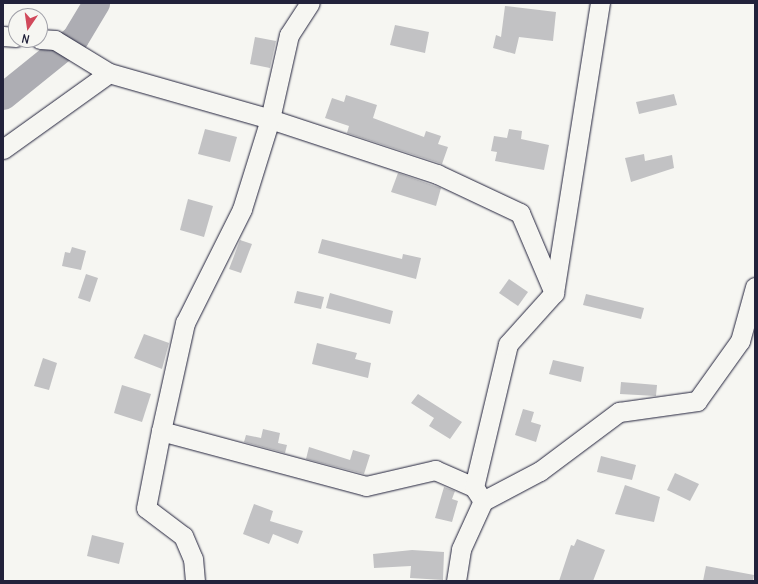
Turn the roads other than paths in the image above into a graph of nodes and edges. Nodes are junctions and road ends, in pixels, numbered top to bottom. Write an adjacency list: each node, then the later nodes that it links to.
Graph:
1 (310, 3): 5 (street)
2 (600, 3): 8 (street)
3 (48, 39): 4 (street)
4 (109, 73): 5 (street); 6 (street)
5 (270, 119): 8 (street); 9 (street)
6 (3, 149)
7 (755, 287): 10 (street)
8 (554, 293): 10 (street)
9 (161, 431): 10 (street); 11 (street)
10 (479, 494): 12 (street)
11 (195, 581)
12 (456, 581)

